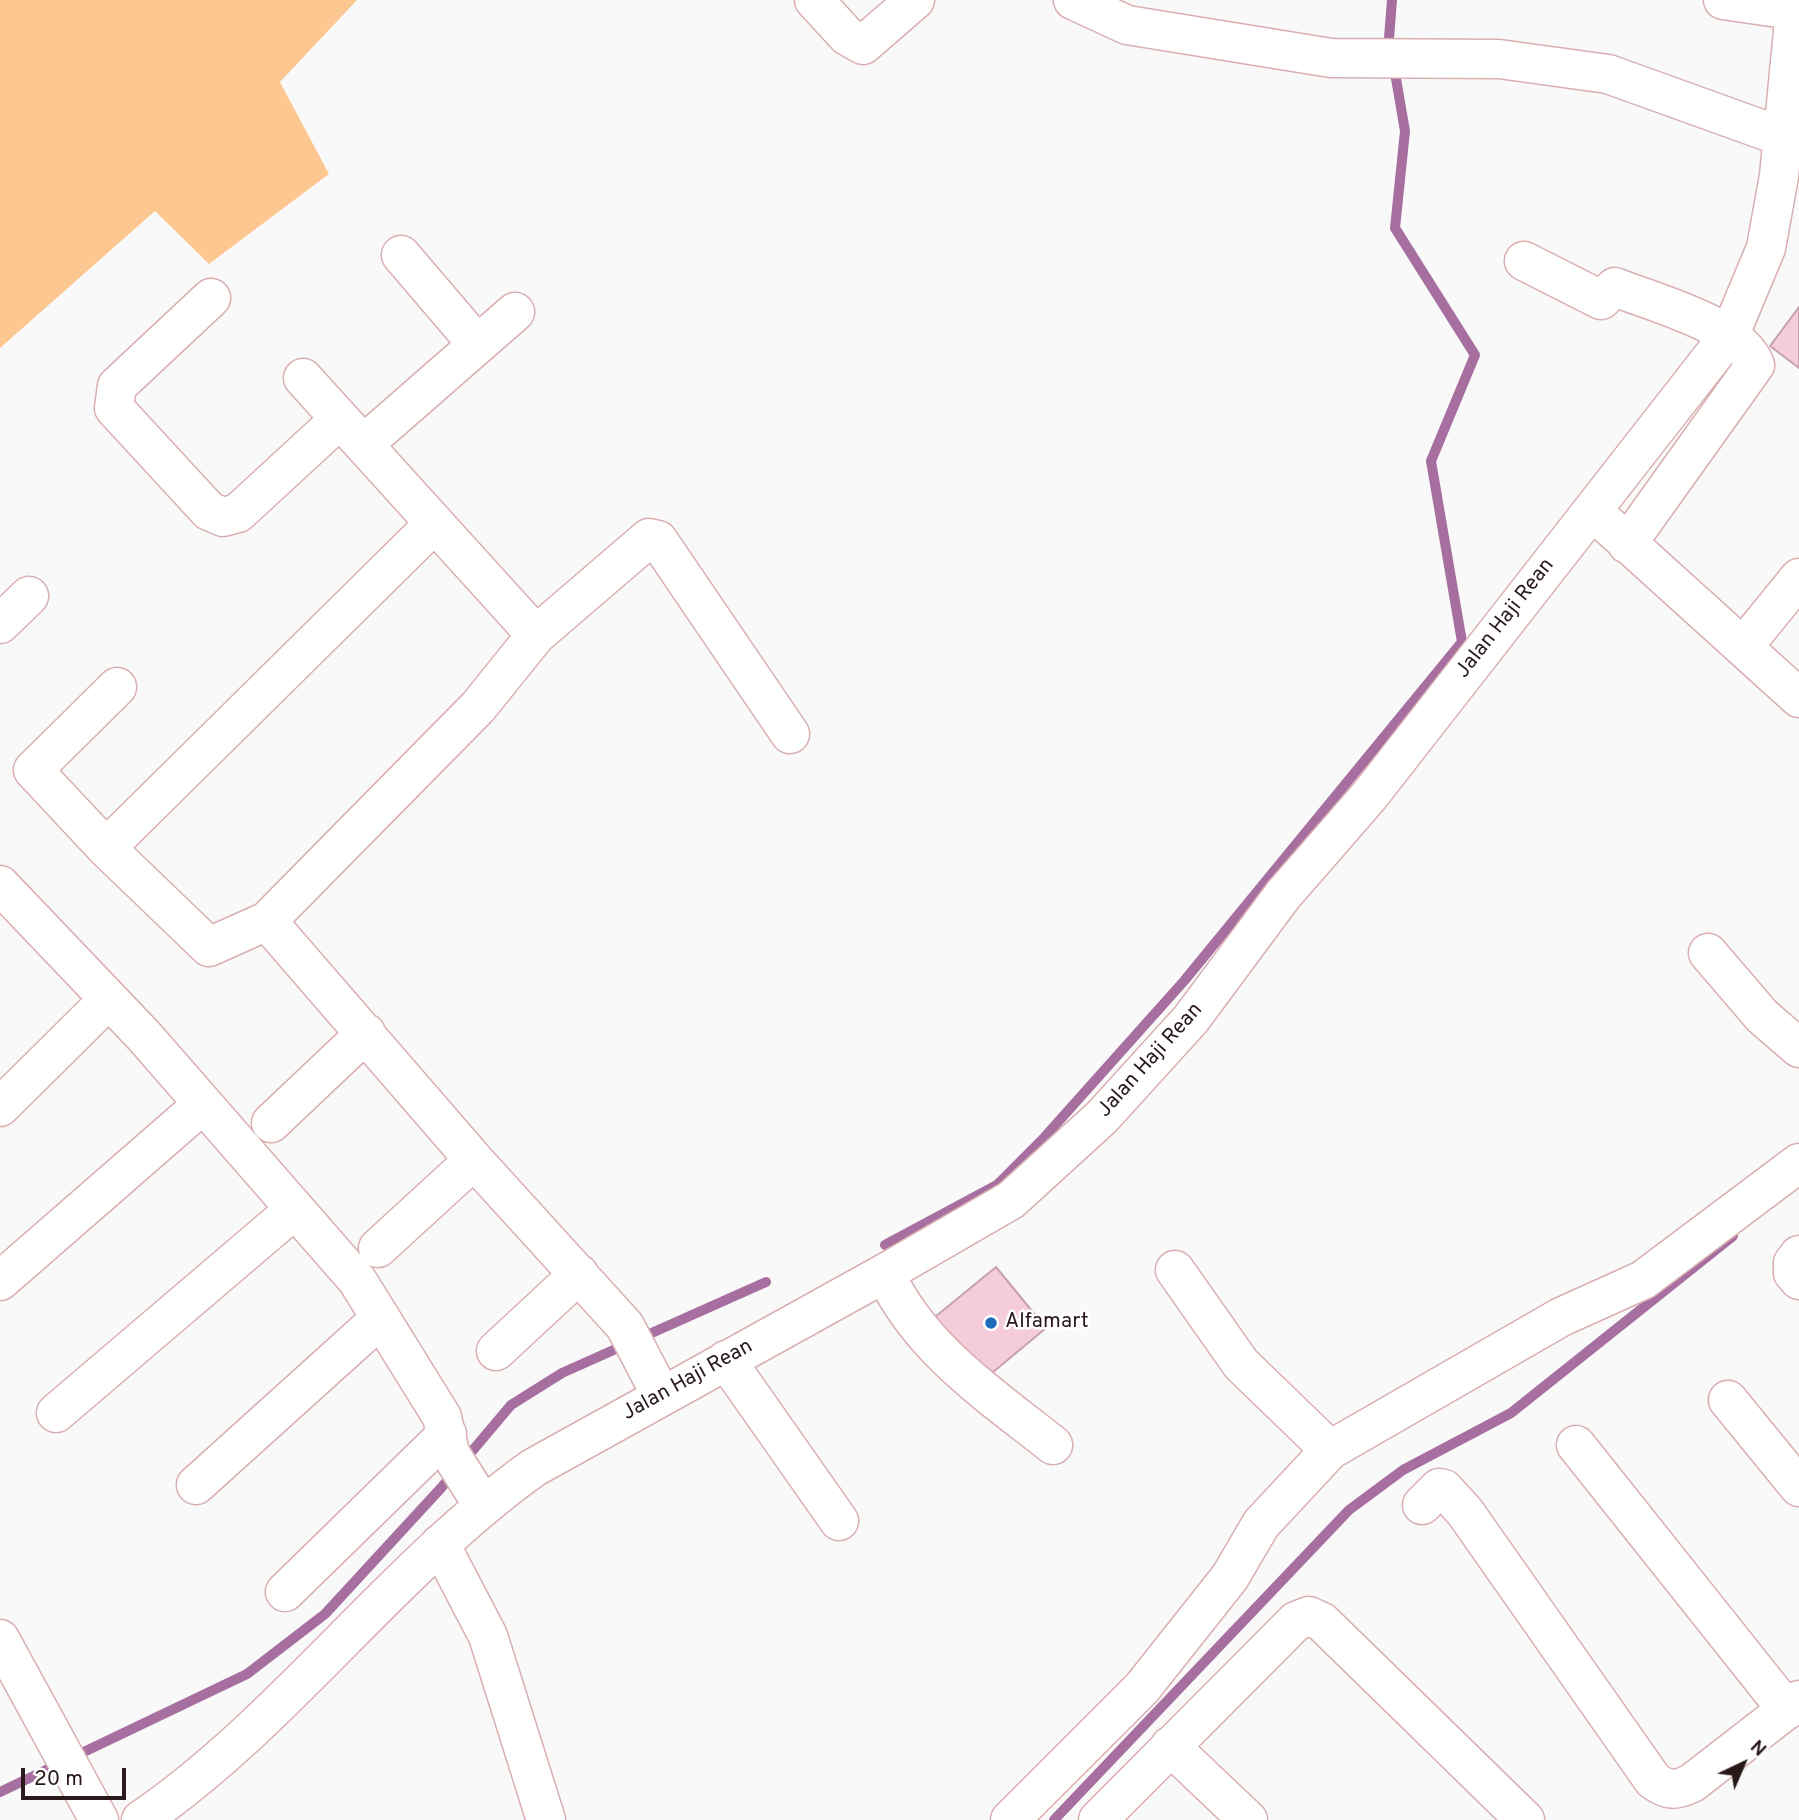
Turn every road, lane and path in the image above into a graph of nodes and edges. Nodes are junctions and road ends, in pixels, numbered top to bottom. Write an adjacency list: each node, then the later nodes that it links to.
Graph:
1 (814, 0): 2 (street)
2 (915, 0)
3 (1073, 0): 6 (street)
4 (1723, 0): 5 (street)
5 (1788, 7): 6 (street, Jalan Haji Rean)
6 (1783, 137): 11 (street, Jalan Haji Rean)
7 (401, 255): 12 (street)
8 (1524, 261): 11 (street)
9 (211, 298): 14 (street)
10 (515, 312): 12 (street)
11 (1730, 334): 15 (street, Jalan Haji Rean); 17 (street)
12 (477, 344): 14 (street)
13 (303, 378): 14 (street)
14 (353, 431): 16 (street)
15 (1593, 509): 17 (street); 42 (street, Jalan Haji Rean)
16 (433, 525): 21 (street); 26 (street)
17 (1626, 544): 22 (street)
18 (1799, 578): 22 (street)
19 (29, 596): 20 (street)
20 (0, 624)
21 (536, 635): 25 (street); 28 (street)
22 (1743, 647): 24 (street)
23 (117, 687): 26 (street)
24 (1799, 698)
25 (790, 734)
26 (106, 848): 28 (street)
27 (7, 906): 30 (street)
28 (267, 921): 31 (street)
29 (1708, 953): 32 (street)
30 (108, 1000): 33 (street); 34 (street)
31 (366, 1032): 35 (street); 36 (street)
32 (1799, 1048)
33 (202, 1105): 38 (street); 45 (street)
34 (0, 1107)
35 (271, 1123)
36 (474, 1160): 39 (street); 43 (street)
37 (1799, 1163): 54 (street)
38 (293, 1211): 46 (street); 51 (street)
39 (378, 1248)
40 (1799, 1255): 44 (street)
41 (1175, 1270): 54 (street)
42 (885, 1273): 48 (street, Jalan Haji Rean); 52 (street)
43 (579, 1274): 47 (street); 49 (street)
44 (1799, 1280)
45 (0, 1281)
46 (381, 1318): 55 (street); 56 (street)
47 (496, 1351)
48 (726, 1360): 49 (street, Jalan Haji Rean); 59 (street)
49 (661, 1395): 55 (street, Jalan Haji Rean)
50 (1728, 1400): 57 (street)
51 (56, 1413)
52 (1053, 1445)
53 (1576, 1445): 63 (street)
54 (1330, 1450): 68 (street)
55 (462, 1469): 60 (street, Jalan Haji Rean); 61 (street)
56 (196, 1485)
57 (1799, 1487)
58 (1422, 1505): 63 (street)
59 (839, 1521)
60 (440, 1544): 66 (street, Jalan Haji Rean); 67 (street)
61 (285, 1592)
62 (0, 1639): 65 (street)
63 (1793, 1705)
64 (1170, 1746): 69 (street); 70 (street); 71 (street)
65 (99, 1820)
66 (141, 1820)
67 (546, 1820)
68 (1010, 1820)
69 (1098, 1820)
70 (1248, 1820)
71 (1525, 1820)

